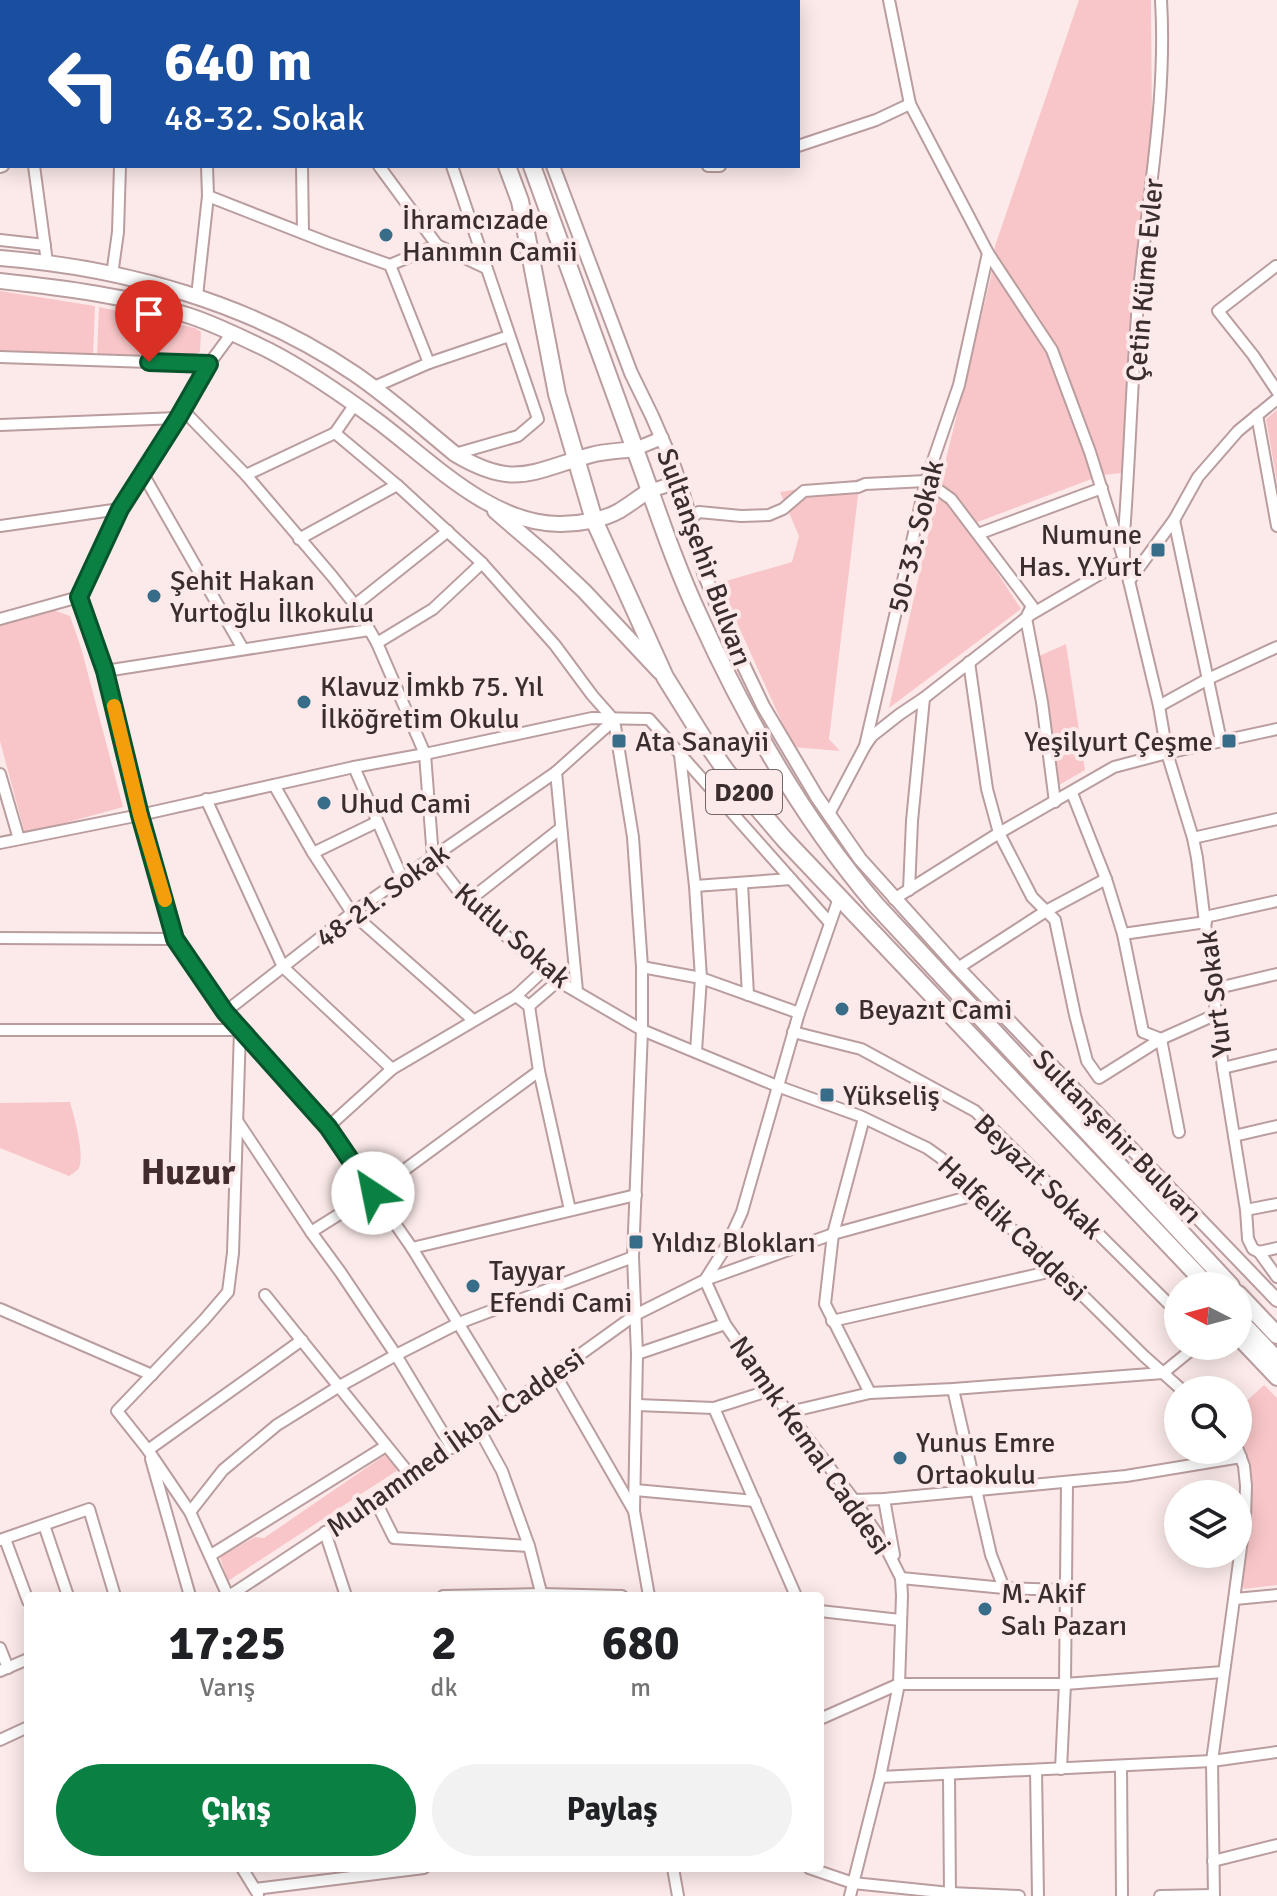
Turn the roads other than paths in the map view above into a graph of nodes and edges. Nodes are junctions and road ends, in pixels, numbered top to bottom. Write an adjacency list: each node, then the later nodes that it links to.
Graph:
1 (889, 0): 3 (street)
2 (1161, 0): 62 (street, Çetin Küme Evler)
3 (910, 104): 4 (street); 19 (street)
4 (800, 145)
5 (34, 168): 17 (street)
6 (120, 168): 25 (street)
7 (207, 168): 14 (street)
8 (302, 168): 15 (street)
9 (380, 168): 18 (street)
10 (453, 168): 24 (street)
11 (508, 168): 44 (highway, Sultanşehir Bulvarı / D200)
12 (533, 168): 42 (highway, Sultanşehir Bulvarı / D200)
13 (554, 168): 41 (street, Sultanşehir Bulvarı)
14 (208, 196): 15 (street); 27 (street)
15 (303, 233): 22 (street)
16 (0, 240): 17 (street)
17 (45, 245): 21 (street)
18 (437, 245): 22 (street); 24 (street)
19 (988, 253): 47 (street, 50-33. Sokak); 50 (street)
20 (0, 258): 21 (main road)
21 (47, 262): 25 (main road)
22 (390, 265): 31 (street)
23 (1276, 266): 34 (street)
24 (486, 268): 29 (street)
25 (112, 275): 27 (main road)
26 (0, 281): 28 (main road)
27 (197, 296): 33 (main road)
28 (232, 333): 32 (street); 36 (main road)
29 (509, 336): 31 (street); 43 (street)
30 (0, 357): 32 (street)
31 (429, 363): 33 (street)
32 (209, 364): 37 (street)
33 (374, 387): 43 (main road)
34 (1277, 391)
35 (1277, 399): 38 (street)
36 (355, 404): 40 (street); 52 (main road)
37 (180, 414): 39 (street); 45 (street); 46 (street, Kutlu Sokak)
38 (1257, 415): 56 (street); 58 (street)
39 (0, 425)
40 (335, 433): 46 (street); 49 (street)
41 (662, 438): 42 (street); 48 (street, Sultanşehir Bulvarı)
42 (635, 449): 44 (main road); 51 (highway, Sultanşehir Bulvarı / D200)
43 (455, 454): 44 (main road)
44 (575, 461): 55 (highway, Sultanşehir Bulvarı / D200)
45 (143, 474): 53 (street); 72 (street)
46 (246, 475): 61 (street, Kutlu Sokak)
47 (926, 481): 54 (street); 60 (street); 82 (street, 50-33. Sokak)
48 (679, 482): 51 (street); 54 (street, Sultanşehir Bulvarı)
49 (397, 485): 59 (street); 61 (street)
50 (1102, 488): 60 (street); 62 (street)
51 (649, 491): 55 (main road); 168 (highway, Sultanşehir Bulvarı / D200)
52 (479, 498): 55 (main road); 75 (main road)
53 (120, 509): 57 (street); 65 (street)
54 (690, 519): 93 (street, Sultanşehir Bulvarı)
55 (594, 520): 75 (highway, Sultanşehir Bulvarı / D200)
56 (1174, 520): 64 (street); 76 (street)
57 (0, 526)
58 (1277, 526)
59 (448, 531): 63 (street); 66 (street)
60 (978, 534): 67 (street)
61 (299, 539): 66 (street, Kutlu Sokak)
62 (1124, 560): 64 (street, Yurt Sokak); 67 (street)
63 (482, 563): 70 (street); 79 (street)
64 (1129, 581): 78 (street, Yurt Sokak)
65 (79, 597): 68 (street); 74 (street)
66 (355, 605): 69 (street, Kutlu Sokak)
67 (1026, 618): 73 (street); 92 (street)
68 (0, 619)
69 (369, 630): 70 (street, Kutlu Sokak); 72 (street)
70 (377, 643): 84 (street, Kutlu Sokak)
71 (1277, 647): 76 (street)
72 (243, 649): 74 (street)
73 (969, 662): 77 (street); 98 (street)
74 (105, 671): 94 (street)
75 (665, 677): 110 (highway, Sultanşehir Bulvarı / D200)
76 (1208, 679): 78 (street); 81 (street)
77 (924, 698): 82 (street); 109 (street)
78 (1159, 706): 83 (street, Yurt Sokak)
79 (614, 720): 84 (street); 85 (street); 87 (street, 48-21. Sokak); 122 (street)
80 (1277, 729): 81 (street)
81 (1221, 741): 83 (street)
82 (865, 746): 93 (street, 50-33. Sokak)
83 (1167, 753): 90 (street); 99 (street, Yurt Sokak)
84 (425, 754): 86 (street); 103 (street, Kutlu Sokak)
85 (680, 754): 104 (street); 108 (street)
86 (354, 767): 89 (street); 96 (street)
87 (556, 772): 97 (street); 103 (street, 48-21. Sokak)
88 (0, 774): 100 (street)
89 (274, 785): 91 (street); 102 (street)
90 (1072, 793): 92 (street); 105 (street)
91 (206, 799): 94 (street); 121 (street)
92 (1055, 802): 98 (street)
93 (829, 814): 111 (street, Sultanşehir Bulvarı)
94 (140, 815): 100 (street); 120 (street)
95 (1277, 819): 99 (street)
96 (377, 822): 102 (street); 106 (street)
97 (561, 828): 113 (street); 129 (street)
98 (999, 833): 109 (street); 114 (street)
99 (1193, 838): 116 (street, Yurt Sokak)
100 (19, 839): 101 (street)
101 (0, 843)
102 (313, 853): 115 (street)
103 (433, 858): 106 (street, 48-21. Sokak); 113 (street, Kutlu Sokak)
104 (791, 879): 107 (street); 117 (street)
105 (1106, 879): 114 (street); 118 (street)
106 (403, 880): 115 (street, 48-21. Sokak)
107 (742, 884): 108 (street); 130 (street)
108 (695, 886): 126 (street)
109 (909, 890): 111 (street)
110 (839, 898): 117 (street); 167 (highway, Sultanşehir Bulvarı / D200)
111 (894, 899): 123 (street, Sultanşehir Bulvarı)
112 (1277, 901): 116 (street)
113 (467, 902): 124 (street, Kutlu Sokak)
114 (1046, 911): 123 (street); 141 (street)
115 (352, 913): 121 (street, 48-21. Sokak); 136 (street)
116 (1205, 919): 118 (street); 128 (street, Yurt Sokak)
117 (830, 923): 134 (street)
118 (1123, 934): 141 (street)
119 (0, 938): 120 (street)
120 (175, 939): 133 (street)
121 (283, 967): 133 (street, 48-21. Sokak); 145 (street)
122 (642, 967): 126 (street); 139 (street)
123 (958, 968): 173 (street, Sultanşehir Bulvarı)
124 (545, 969): 127 (street, Kutlu Sokak); 131 (street)
125 (1277, 974): 128 (street)
126 (701, 978): 130 (street); 142 (street)
127 (558, 981): 129 (street, Kutlu Sokak); 132 (street)
128 (1214, 989): 135 (street, Yurt Sokak)
129 (577, 991): 139 (street, Kutlu Sokak)
130 (748, 995): 134 (street)
131 (516, 996): 132 (street); 136 (street)
132 (529, 1006): 146 (street)
133 (225, 1012): 138 (street)
134 (799, 1013): 140 (street)
135 (1217, 1014): 141 (street); 144 (street, Yurt Sokak)
136 (473, 1020): 145 (street)
137 (0, 1030): 138 (street)
138 (240, 1030): 149 (street); 151 (street)
139 (642, 1030): 142 (street, Halfelik Caddesi); 155 (street)
140 (793, 1032): 147 (street); 172 (street, Beyazıt Sokak)
141 (1161, 1039): 152 (street)
142 (696, 1051): 147 (street, Halfelik Caddesi)
143 (1277, 1055): 144 (street)
144 (1223, 1068): 153 (street, Yurt Sokak)
145 (392, 1069): 151 (street)
146 (539, 1071): 154 (street); 158 (street)
147 (777, 1086): 148 (street, Halfelik Caddesi); 170 (street)
148 (864, 1118): 156 (street, Halfelik Caddesi); 161 (street)
149 (237, 1121): 160 (street); 190 (street)
150 (1277, 1126): 153 (street)
151 (328, 1127): 154 (street)
152 (1179, 1132)
153 (1234, 1136): 159 (street, Yurt Sokak)
154 (373, 1193): 160 (street); 162 (street)
155 (636, 1195): 158 (street); 165 (street)
156 (975, 1195): 161 (street, Muhammed İkbal Caddesi); 166 (street, Halfelik Caddesi)
157 (1277, 1204): 159 (street)
158 (570, 1210): 162 (street)
159 (1246, 1210): 164 (street, Yurt Sokak)
160 (311, 1232): 185 (street)
161 (833, 1234): 170 (street, Muhammed İkbal Caddesi); 177 (street)
162 (412, 1248): 178 (street)
163 (1277, 1248): 164 (street)
164 (1259, 1252): 169 (street)
165 (633, 1257): 176 (street); 178 (street)
166 (1057, 1270): 177 (street); 188 (street, Halfelik Caddesi)
167 (1193, 1272)
168 (1218, 1272)
169 (1277, 1277)
170 (705, 1280): 176 (street, Muhammed İkbal Caddesi); 179 (street, Namık Kemal Caddesi)
171 (265, 1295): 182 (street)
172 (1164, 1299)
173 (1277, 1300)
174 (0, 1309): 190 (street)
175 (1252, 1309): 181 (highway)
176 (635, 1315): 184 (street); 189 (street, Muhammed İkbal Caddesi)
177 (832, 1321): 196 (street)
178 (459, 1323): 185 (street); 198 (street)
179 (725, 1324): 184 (street); 195 (street, Namık Kemal Caddesi)
180 (1252, 1334): 187 (highway)
181 (1277, 1335)
182 (302, 1340): 193 (street); 204 (street)
183 (1252, 1352): 192 (main road)
184 (637, 1354): 197 (street)
185 (396, 1355): 193 (street); 203 (street)
186 (1179, 1360): 188 (street)
187 (1277, 1360)
188 (1163, 1373): 191 (street, Halfelik Caddesi); 194 (street)
189 (555, 1374): 198 (street, Muhammed İkbal Caddesi); 215 (street)
190 (152, 1375): 204 (street)
191 (1166, 1376)
192 (1277, 1378)
193 (338, 1387): 202 (street); 216 (street)
194 (953, 1389): 196 (street); 210 (street)
195 (771, 1390): 199 (street); 200 (street, Namık Kemal Caddesi)
196 (870, 1393): 200 (street)
197 (637, 1405): 199 (street); 209 (street)
198 (509, 1406): 201 (street, Muhammed İkbal Caddesi)
199 (714, 1408): 214 (street)
200 (789, 1412): 213 (street, Namık Kemal Caddesi)
201 (479, 1429): 203 (street, Muhammed İkbal Caddesi); 220 (street)
202 (386, 1446): 207 (street); 221 (street)
203 (452, 1448): 207 (street, Muhammed İkbal Caddesi)
204 (148, 1450): 216 (street); 229 (street)
205 (1185, 1464): 208 (street)
206 (1243, 1464): 237 (street)
207 (411, 1476): 212 (street, Muhammed İkbal Caddesi)
208 (1067, 1482): 210 (street); 225 (street)
209 (635, 1490): 214 (street); 215 (street)
210 (978, 1490): 211 (street); 224 (street)
211 (884, 1499): 213 (street); 222 (street)
212 (375, 1500): 218 (street, Muhammed İkbal Caddesi); 220 (street)
213 (854, 1500): 222 (street, Namık Kemal Caddesi)
214 (755, 1501): 235 (street)
215 (634, 1511): 234 (street)
216 (190, 1512): 221 (street)
217 (44, 1525): 219 (street); 227 (street); 228 (street)
218 (325, 1532): 231 (street, Muhammed İkbal Caddesi); 232 (street)
219 (2, 1540): 226 (street)
220 (529, 1546): 233 (street)
221 (211, 1555): 230 (street)
222 (895, 1565): 223 (street, Namık Kemal Caddesi)
223 (901, 1578): 224 (street); 239 (street, Namık Kemal Caddesi)
224 (1004, 1588): 225 (street)
225 (1066, 1590): 245 (street)
226 (24, 1592)
227 (67, 1592)
228 (114, 1592)
229 (189, 1592)
230 (227, 1592)
231 (235, 1592)
232 (345, 1592)
233 (541, 1592)
234 (648, 1592)
235 (794, 1592)
236 (1277, 1595): 237 (street)
237 (1235, 1599): 243 (street)
238 (824, 1611): 239 (street)
239 (900, 1620): 244 (street, Namık Kemal Caddesi)
240 (0, 1648): 242 (street)
241 (24, 1661): 242 (street)
242 (4, 1669)
243 (1223, 1672): 245 (street); 250 (street)
244 (899, 1684): 245 (street); 246 (street); 255 (street, Namık Kemal Caddesi)
245 (1065, 1684): 252 (street)
246 (824, 1717)
247 (24, 1729): 248 (street)
248 (0, 1740)
249 (1277, 1752): 250 (street)
250 (1212, 1761): 251 (street); 257 (street)
251 (1121, 1766): 252 (street); 270 (street)
252 (1061, 1769): 253 (street)
253 (1036, 1770): 254 (street); 269 (street)
254 (949, 1775): 255 (street); 264 (street)
255 (880, 1777): 262 (street, Namık Kemal Caddesi)
256 (1277, 1845): 257 (street)
257 (1213, 1861): 265 (street)
258 (244, 1872): 263 (street)
259 (674, 1872): 266 (street)
260 (821, 1872): 262 (street)
261 (346, 1873): 263 (street)
262 (853, 1883): 264 (street); 267 (street, Namık Kemal Caddesi)
263 (257, 1893)
264 (950, 1894): 268 (street)
265 (1214, 1895): 271 (street)
266 (678, 1896)
267 (850, 1896)
268 (1019, 1896)
269 (1038, 1896)
270 (1122, 1896)
271 (1160, 1896)

